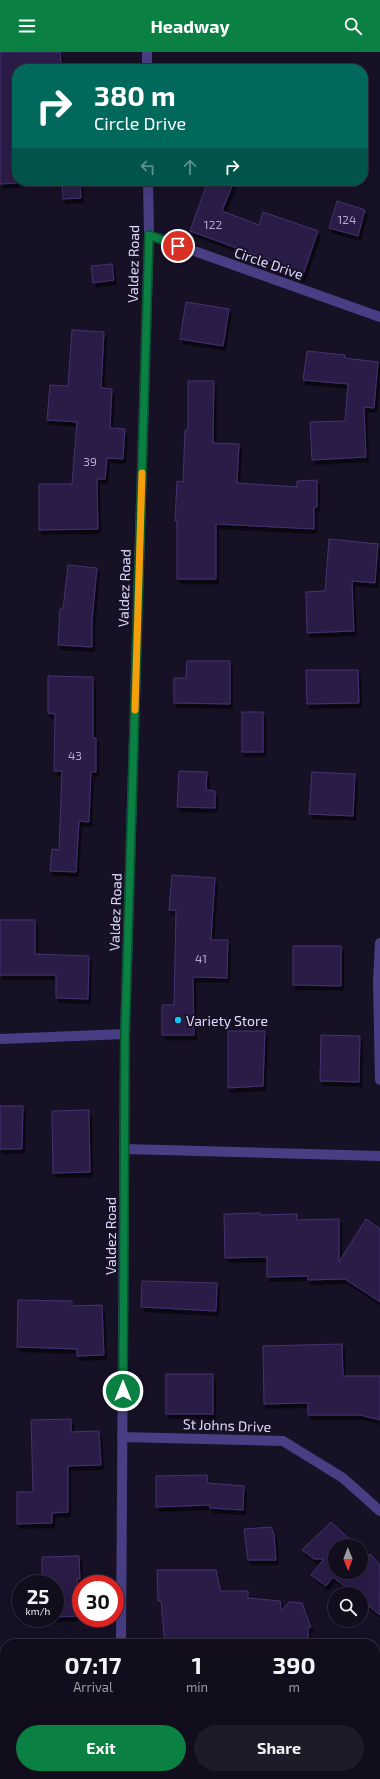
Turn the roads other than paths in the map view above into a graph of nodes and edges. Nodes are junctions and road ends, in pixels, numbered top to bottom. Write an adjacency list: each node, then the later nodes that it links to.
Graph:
1 (147, 52): 2 (street)
2 (147, 64)
3 (148, 186): 4 (street, Valdez Road)
4 (149, 235): 5 (street, Circle Drive); 8 (street, Valdez Road)
5 (380, 317)
6 (380, 943): 7 (street)
7 (379, 981): 10 (street)
8 (125, 1034): 9 (street); 11 (street, Valdez Road)
9 (0, 1039)
10 (380, 1080)
11 (124, 1148): 12 (street); 13 (street, Valdez Road)
12 (380, 1156)
13 (122, 1437): 14 (street, St Johns Drive); 15 (street, Valdez Road)
14 (380, 1511)
15 (121, 1639)

